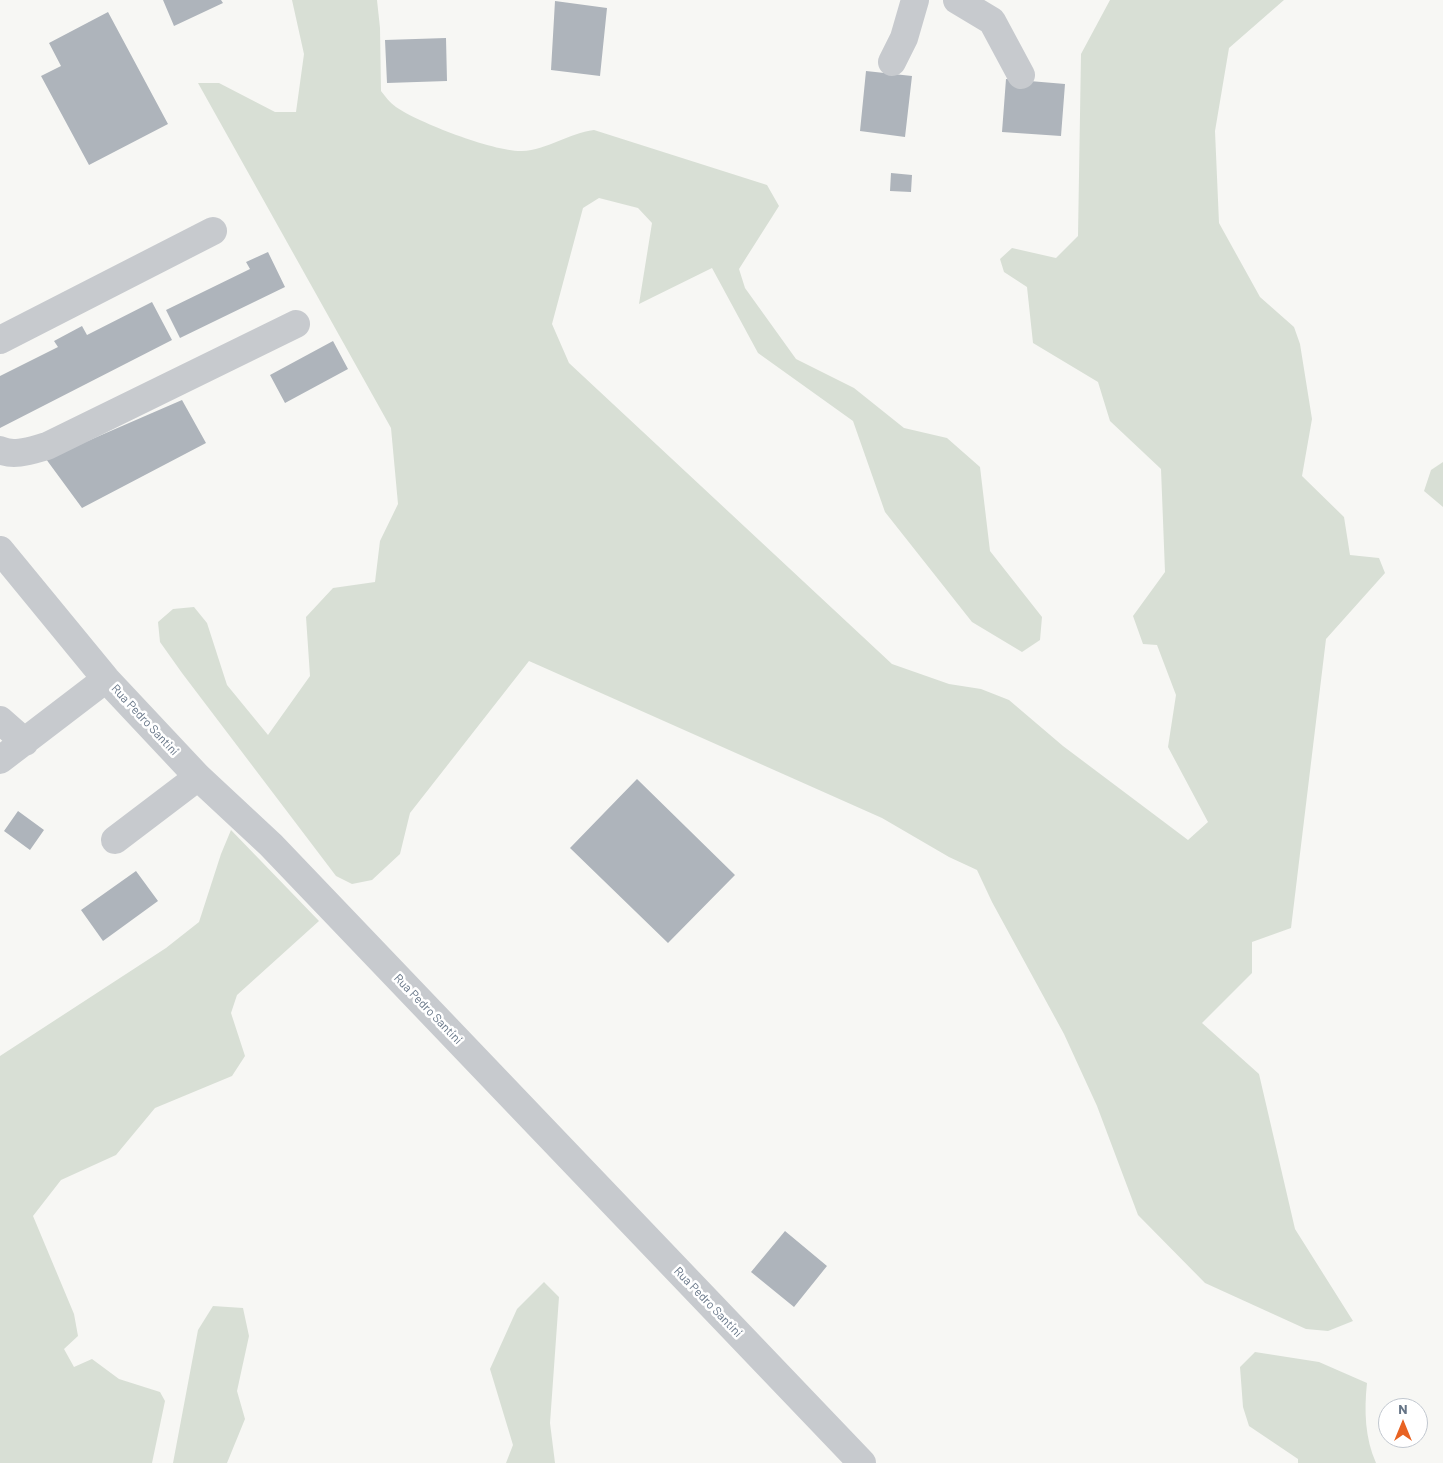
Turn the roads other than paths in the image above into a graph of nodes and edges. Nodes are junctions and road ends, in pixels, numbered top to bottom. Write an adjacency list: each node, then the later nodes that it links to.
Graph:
1 (915, 0): 3 (street)
2 (957, 0): 4 (street)
3 (892, 62)
4 (1021, 75)
5 (213, 231): 7 (street)
6 (296, 324): 8 (street)
7 (0, 340)
8 (0, 450)
9 (0, 550): 10 (street, Rua Pedro Santini)
10 (106, 678): 12 (street); 14 (street, Rua Pedro Santini)
11 (0, 720): 12 (street)
12 (25, 742): 13 (street)
13 (0, 760)
14 (198, 777): 15 (street); 16 (street, Rua Pedro Santini)
15 (115, 840)
16 (862, 1463)

